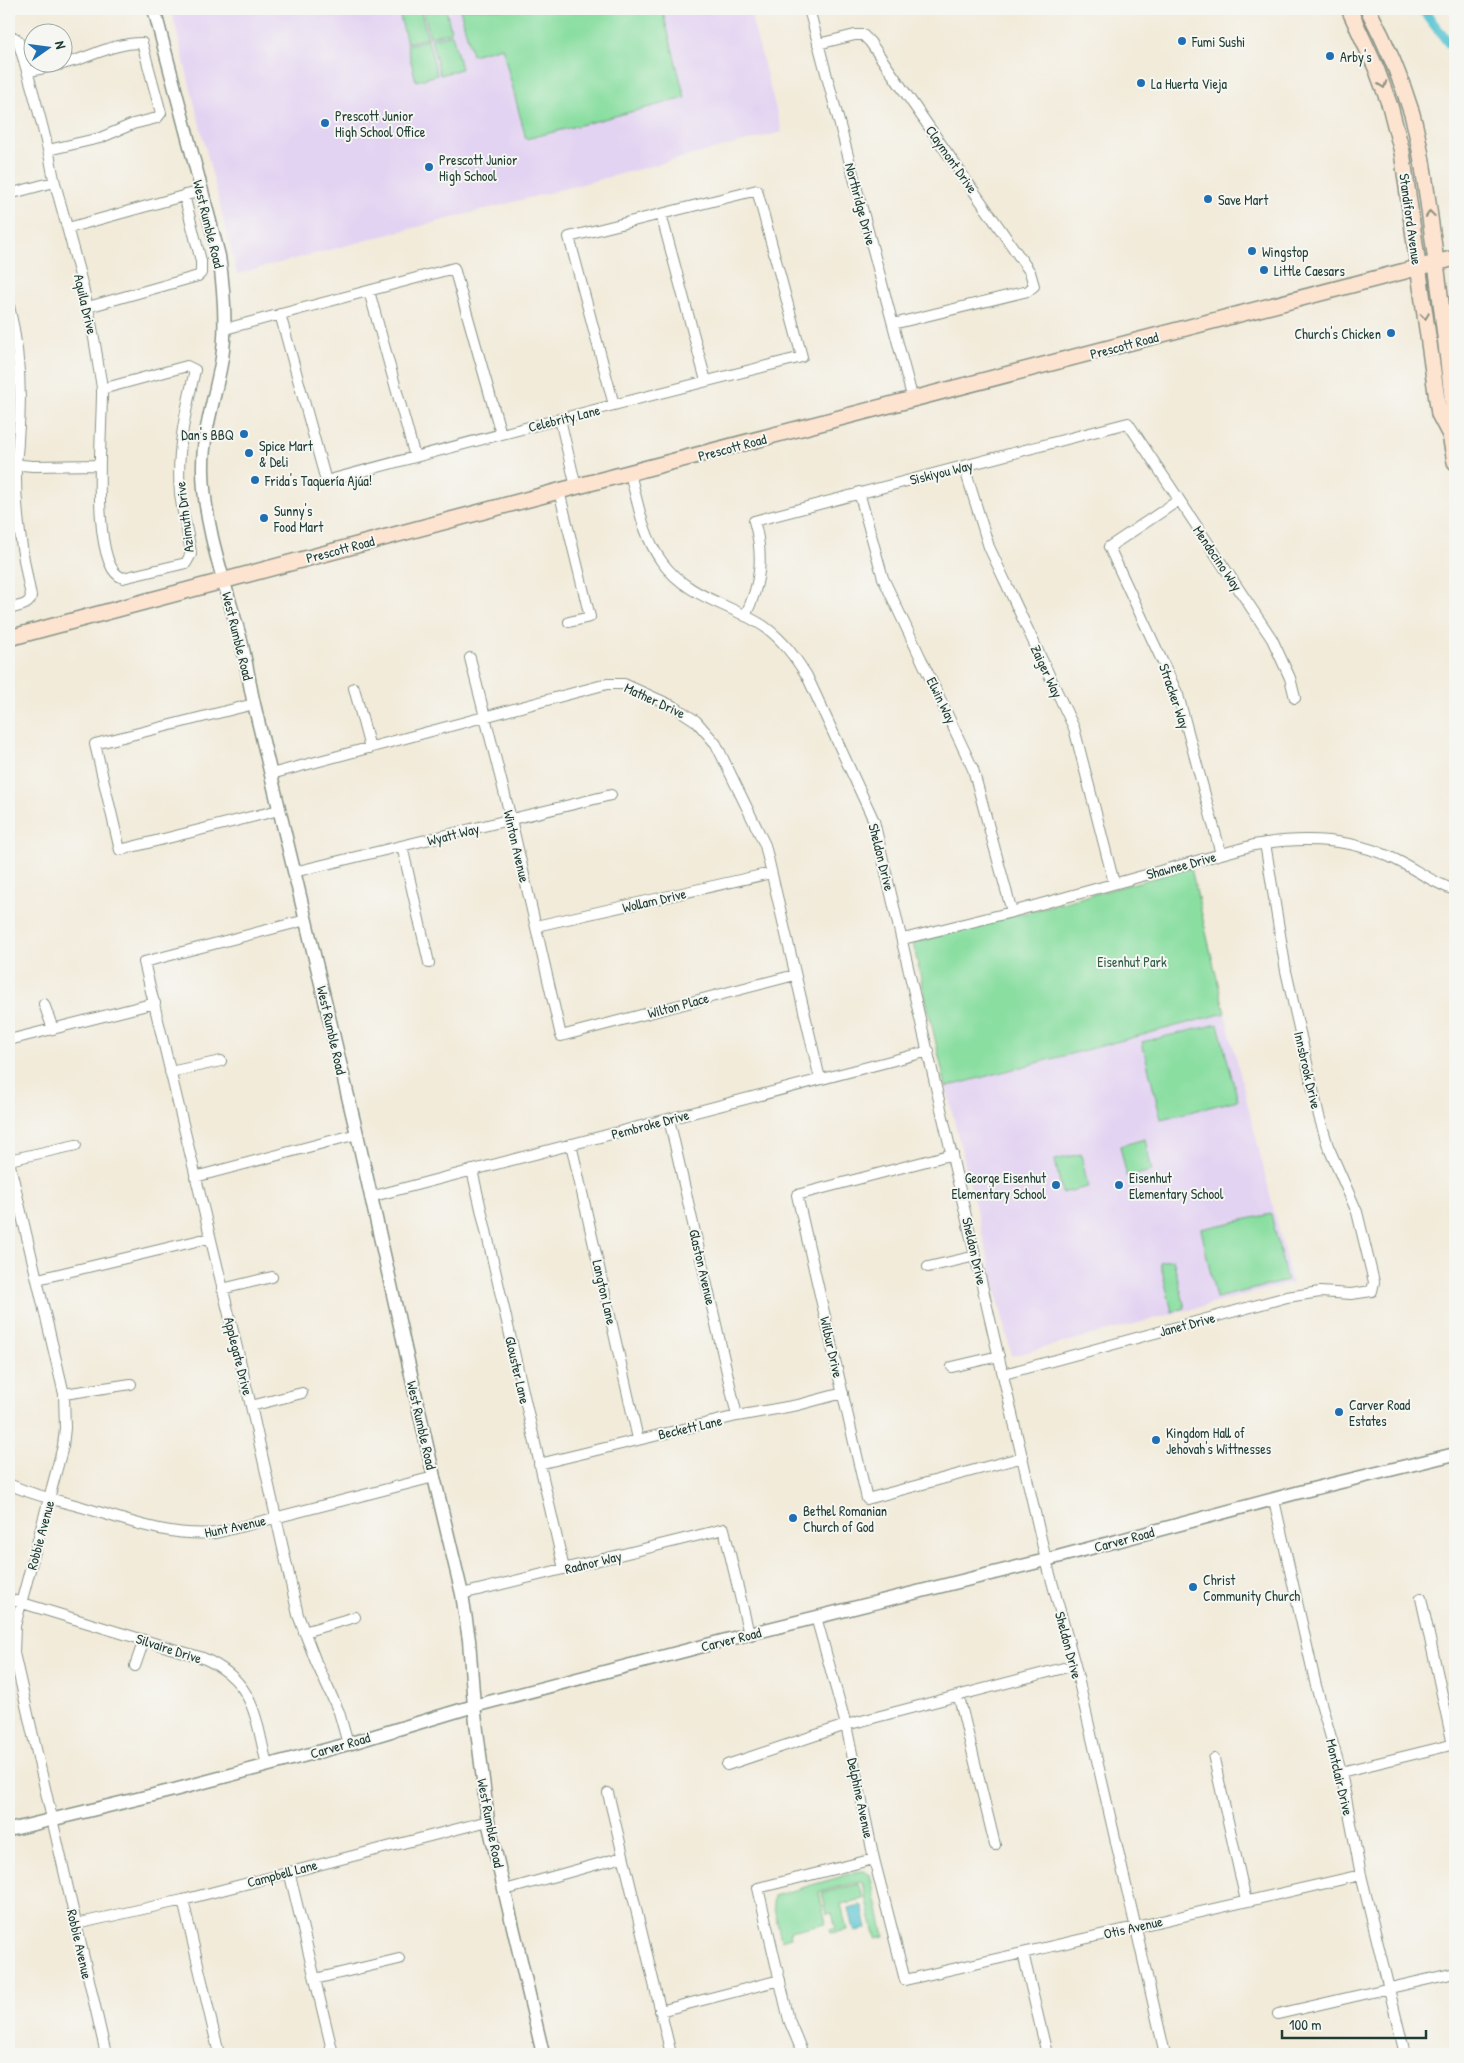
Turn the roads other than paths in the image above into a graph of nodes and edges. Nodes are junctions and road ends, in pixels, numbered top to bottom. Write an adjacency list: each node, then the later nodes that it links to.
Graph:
1 (154, 9): 14 (street, West Rumble Road)
2 (809, 9): 8 (street, Northridge Drive)
3 (1348, 9): 20 (main road, Standiford Avenue, one-way to 20)
4 (1361, 9): 6 (main road)
5 (1368, 9): 6 (main road, Standiford Avenue)
6 (1376, 24): 19 (main road, Standiford Avenue, one-way to 6)
7 (12, 38): 9 (street, Aquila Drive)
8 (818, 44): 25 (street, Northridge Drive); 25 (street, Claymont Drive)
9 (22, 55)
10 (72, 62): 12 (street)
11 (27, 72): 12 (street, Aquila Drive)
12 (48, 150): 13 (street, Aquila Drive)
13 (54, 182): 15 (street); 17 (street, Aquila Drive)
14 (191, 193): 17 (street); 23 (street); 26 (street, West Rumble Road)
15 (9, 194)
16 (661, 214): 27 (street); 27 (street, Celebrity Lane); 30 (street)
17 (68, 228): 23 (street, Aquila Drive)
18 (1455, 258): 19 (main road, Prescott Road)
19 (1436, 263): 20 (main road, Prescott Road); 34 (main road, Standiford Avenue)
20 (1418, 268): 29 (main road, Prescott Road); 34 (main road, Standiford Avenue, one-way to 34)
21 (369, 291): 24 (street); 33 (street); 35 (street)
22 (9, 306): 37 (street)
23 (88, 307): 28 (street, Aquila Drive)
24 (280, 314): 26 (street); 35 (street, Celebrity Lane)
25 (893, 324): 29 (street, Northridge Drive)
26 (225, 329): 46 (street, West Rumble Road)
27 (706, 381): 30 (street, Celebrity Lane)
28 (102, 389): 38 (street, Aquila Drive); 45 (street, Azimuth Drive)
29 (913, 400): 40 (main road, Prescott Road)
30 (614, 405): 31 (street, Celebrity Lane)
31 (560, 419): 33 (street, Celebrity Lane); 41 (street)
32 (1128, 423): 39 (street, Siskiyou Way); 44 (street, Mendocino Way)
33 (501, 434): 35 (street, Celebrity Lane)
34 (1450, 435): 36 (main road, Standiford Avenue)
35 (415, 457)
36 (1455, 462)
37 (12, 464): 38 (street); 47 (street)
38 (98, 465): 45 (street, Aquila Drive)
39 (964, 466): 43 (street, Siskiyou Way); 66 (street, Zaiger Way)
40 (630, 473): 41 (main road, Prescott Road); 48 (street, Sheldon Drive)
41 (576, 487): 42 (main road, Prescott Road)
42 (559, 491): 46 (main road, Prescott Road); 49 (street)
43 (859, 492): 48 (street, Siskiyou Way); 68 (street, Elwin Way)
44 (1179, 500): 53 (street, Mendocino Way); 63 (street, Stracker Way)
45 (117, 576)
46 (224, 580): 50 (main road, Prescott Road); 54 (street, West Rumble Road)
47 (9, 609)
48 (745, 616): 71 (street, Sheldon Drive)
49 (569, 622)
50 (9, 638)
51 (470, 658): 55 (street, Winton Avenue)
52 (354, 688): 56 (street)
53 (1295, 698)
54 (254, 704): 57 (street, West Rumble Road); 59 (street)
55 (486, 717): 56 (street, Mather Drive); 60 (street, Winton Avenue); 65 (street, Mather Drive)
56 (370, 748): 57 (street, Mather Drive)
57 (271, 774): 59 (street, West Rumble Road)
58 (611, 795): 60 (street, Wyatt Way)
59 (279, 810): 64 (street, West Rumble Road)
60 (511, 820): 62 (street, Wyatt Way); 70 (street, Winton Avenue)
61 (1265, 843): 63 (street, Shawnee Drive); 67 (street, Shawnee Drive); 98 (street, Innsbrook Drive)
62 (402, 846): 64 (street, Wyatt Way); 72 (street)
63 (1221, 854): 66 (street, Shawnee Drive)
64 (294, 872): 69 (street, West Rumble Road)
65 (771, 873): 70 (street, Wollam Drive); 73 (street, Mather Drive)
66 (1114, 883): 68 (street, Shawnee Drive)
67 (1455, 890)
68 (1012, 912): 71 (street, Shawnee Drive)
69 (306, 920): 74 (street, Applegate Drive); 84 (street, West Rumble Road)
70 (536, 926): 77 (street, Winton Avenue)
71 (903, 938): 79 (street, Sheldon Drive)
72 (429, 963)
73 (795, 974): 77 (street, Wilton Place); 82 (street, Mather Drive)
74 (155, 1003): 76 (street); 81 (street, Applegate Drive)
75 (44, 1004): 76 (street)
76 (52, 1029): 78 (street)
77 (561, 1036)
78 (9, 1040)
79 (929, 1050): 82 (street, Pembroke Drive); 87 (street, Sheldon Drive)
80 (221, 1061): 81 (street)
81 (170, 1072): 90 (street, Applegate Drive)
82 (820, 1079): 83 (street, Pembroke Drive)
83 (669, 1119): 85 (street, Pembroke Drive); 107 (street, Glaston Avenue)
84 (357, 1134): 90 (street); 91 (street, West Rumble Road)
85 (571, 1144): 89 (street, Pembroke Drive); 108 (street, Langton Lane)
86 (76, 1145): 88 (street)
87 (953, 1154): 93 (street, Sheldon Drive); 104 (street, Wilbur Drive)
88 (9, 1161): 96 (street, Robbie Avenue)
89 (472, 1170): 91 (street, Pembroke Drive); 111 (street, Glouster Lane)
90 (195, 1177): 92 (street, Applegate Drive)
91 (370, 1197): 112 (street, West Rumble Road)
92 (209, 1238): 96 (street); 97 (street, Applegate Drive)
93 (976, 1256): 94 (street); 99 (street, Sheldon Drive)
94 (928, 1267)
95 (272, 1277): 97 (street)
96 (38, 1279): 105 (street, Robbie Avenue)
97 (222, 1289): 106 (street, Applegate Drive)
98 (1372, 1291): 101 (street, Janet Drive)
99 (1000, 1356): 100 (street); 101 (street, Sheldon Drive)
100 (952, 1367)
101 (1004, 1374): 110 (street, Sheldon Drive)
102 (131, 1384): 105 (street)
103 (302, 1393): 106 (street)
104 (843, 1393): 107 (street, Beckett Lane); 110 (street, Wilbur Drive)
105 (64, 1394): 114 (street, Robbie Avenue)
106 (251, 1406): 116 (street, Applegate Drive)
107 (737, 1416): 108 (street, Beckett Lane)
108 (638, 1439): 111 (street, Beckett Lane)
109 (1455, 1454): 115 (street, Carver Road)
110 (1023, 1457): 117 (street, Sheldon Drive)
111 (539, 1464): 118 (street, Glouster Lane)
112 (434, 1477): 116 (street, Hunt Avenue); 119 (street, West Rumble Road)
113 (9, 1484): 114 (street, Hunt Avenue)
114 (49, 1498): 116 (street, Hunt Avenue); 122 (street, Robbie Avenue)
115 (1274, 1500): 117 (street, Carver Road); 138 (street, Montclair Drive)
116 (275, 1518): 125 (street, Applegate Drive)
117 (1046, 1560): 124 (street, Carver Road); 128 (street, Sheldon Drive)
118 (564, 1570): 119 (street, Radnor Way); 126 (street, Radnor Way)
119 (462, 1594): 131 (street, West Rumble Road)
120 (9, 1598): 122 (street, Silvaire Drive)
121 (1421, 1598): 134 (street)
122 (22, 1602): 127 (street, Silvaire Drive); 140 (street, Robbie Avenue)
123 (355, 1617): 125 (street)
124 (816, 1617): 126 (street, Carver Road); 132 (street, Delphine Avenue)
125 (304, 1632): 133 (street, Applegate Drive)
126 (749, 1634): 131 (street, Carver Road)
127 (144, 1640): 129 (street); 136 (street, Silvaire Drive)
128 (1075, 1665): 130 (street); 152 (street, Sheldon Drive)
129 (135, 1666)
130 (959, 1697): 132 (street); 143 (street)
131 (474, 1706): 133 (street, Carver Road); 141 (street, West Rumble Road)
132 (846, 1725): 137 (street); 145 (street, Delphine Avenue)
133 (348, 1744): 136 (street, Carver Road)
134 (1454, 1744): 138 (street)
135 (1214, 1759): 150 (street)
136 (267, 1765): 140 (street, Carver Road)
137 (727, 1765)
138 (1341, 1772): 147 (street, Montclair Drive)
139 (608, 1793): 144 (street)
140 (51, 1819): 142 (street, Carver Road); 151 (street, Robbie Avenue)
141 (488, 1821): 146 (street, Campbell Lane); 148 (street, West Rumble Road)
142 (9, 1830)
143 (995, 1845)
144 (623, 1857): 148 (street); 160 (street)
145 (874, 1859): 157 (street); 158 (street, Delphine Avenue)
146 (290, 1871): 149 (street, Campbell Lane); 156 (street)
147 (1362, 1875): 150 (street, Otis Avenue); 159 (street, Montclair Drive)
148 (505, 1890): 165 (street, West Rumble Road)
149 (183, 1900): 151 (street, Campbell Lane); 163 (street)
150 (1246, 1901): 152 (street, Otis Avenue)
151 (76, 1924): 162 (street, Robbie Avenue)
152 (1136, 1927): 153 (street, Otis Avenue); 169 (street, Sheldon Drive)
153 (1023, 1952): 158 (street, Otis Avenue); 168 (street)
154 (399, 1959): 156 (street)
155 (1455, 1973): 159 (street)
156 (315, 1979): 164 (street)
157 (780, 1980): 160 (street); 167 (street)
158 (904, 1980)
159 (1389, 1987): 161 (street); 170 (street, Montclair Drive)
160 (660, 2010): 166 (street)
161 (1278, 2014)
162 (106, 2054)
163 (219, 2054)
164 (333, 2054)
165 (543, 2054)
166 (671, 2054)
167 (804, 2054)
168 (1047, 2054)
169 (1165, 2054)
170 (1405, 2054)

